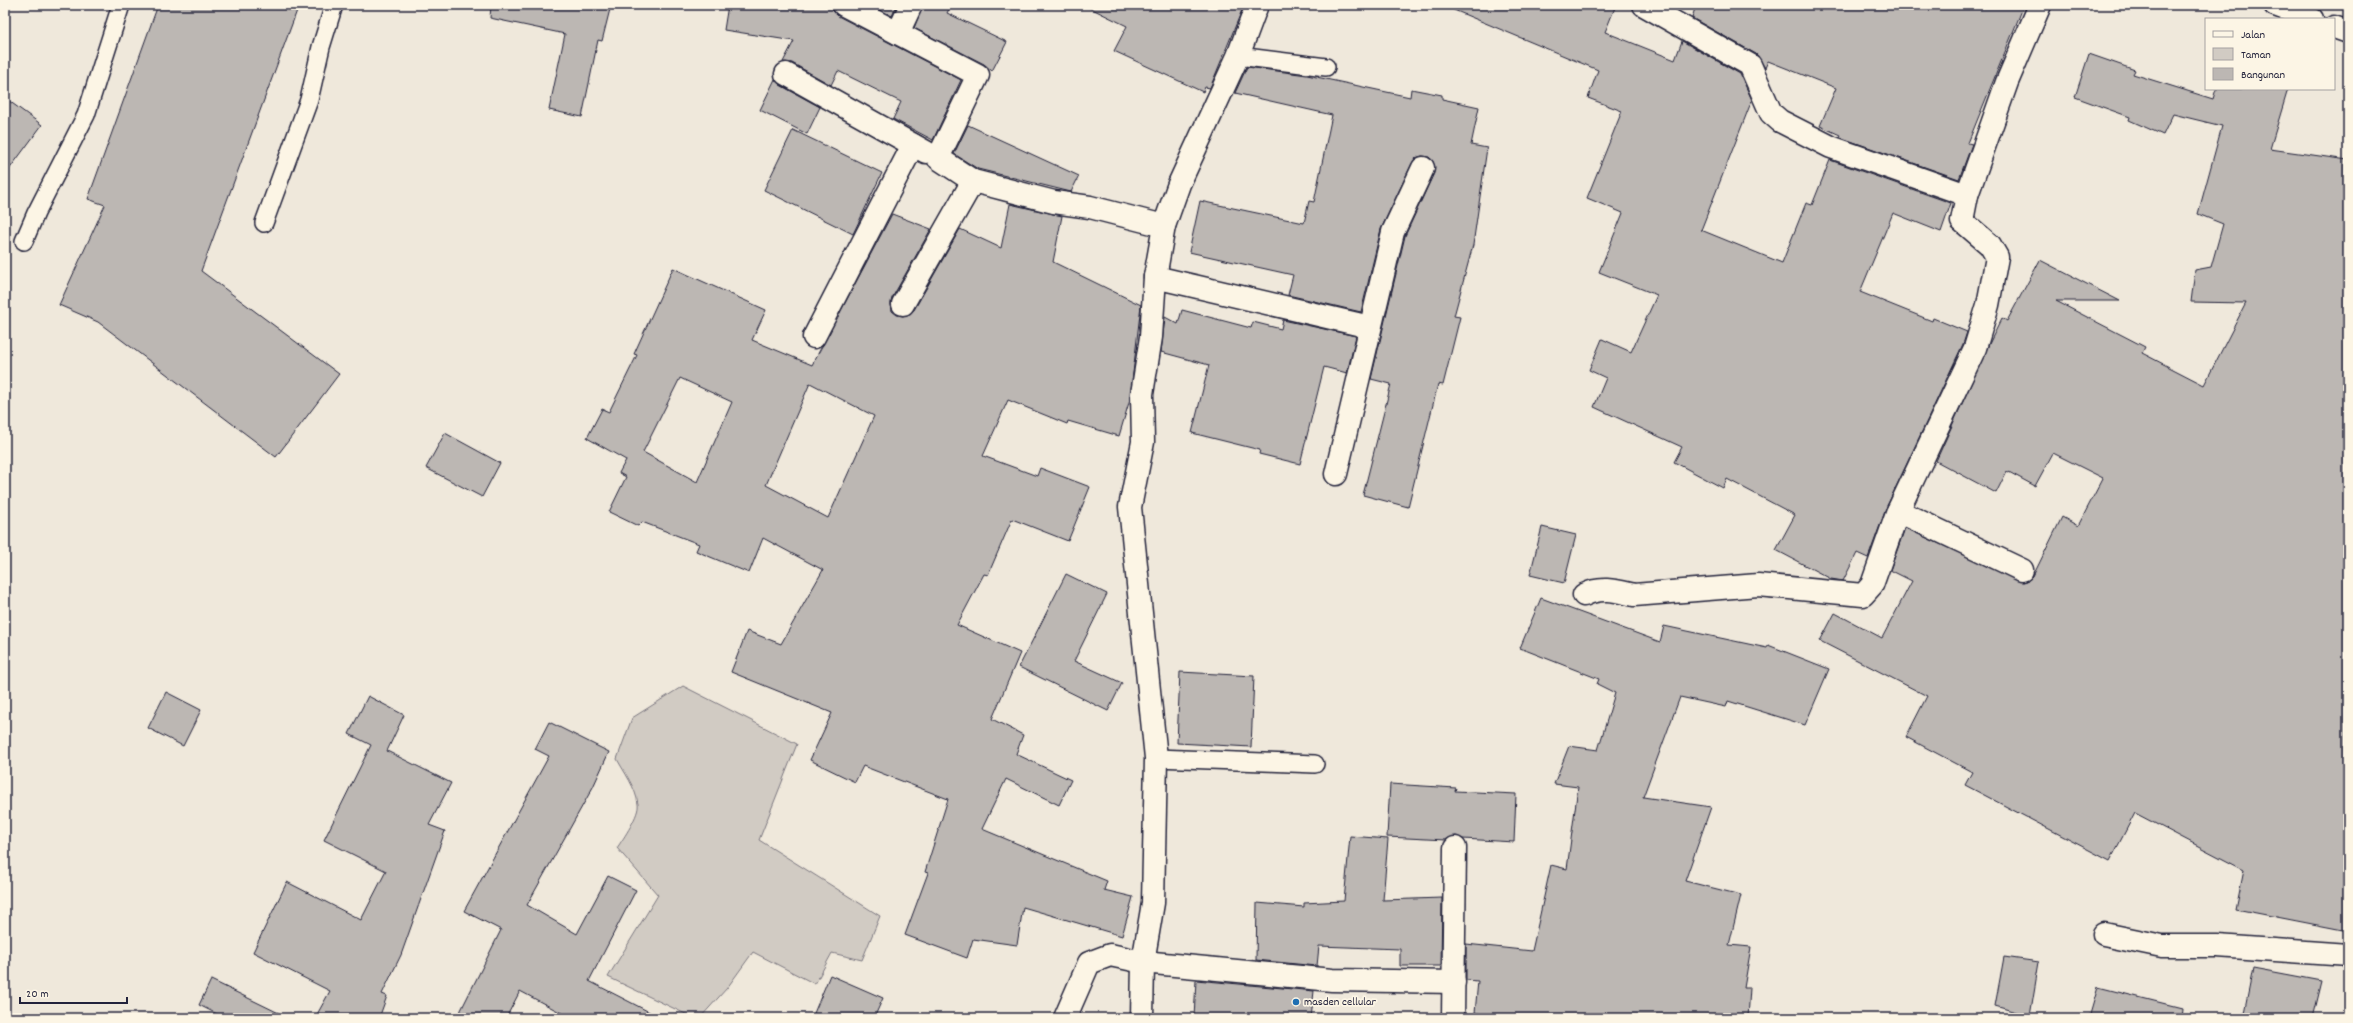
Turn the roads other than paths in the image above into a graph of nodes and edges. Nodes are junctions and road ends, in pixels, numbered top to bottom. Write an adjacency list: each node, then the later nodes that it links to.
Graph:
1 (121, 5): 23 (lane)
2 (334, 5): 21 (lane)
3 (844, 5): 12 (street)
4 (911, 5): 12 (street)
5 (1257, 5): 13 (street)
6 (1644, 5): 20 (street)
7 (2040, 5): 20 (street)
8 (2275, 5): 9 (street)
9 (2309, 18)
10 (2335, 27): 11 (street)
11 (2348, 32)
12 (898, 33): 17 (street)
13 (1238, 56): 14 (lane); 22 (street)
14 (1326, 67)
15 (786, 74): 16 (street)
16 (913, 145): 17 (street); 27 (street)
17 (938, 158): 19 (street)
18 (1423, 168): 26 (street)
19 (973, 181): 22 (street); 25 (street)
20 (1967, 195): 29 (street)
21 (264, 223)
22 (1164, 226): 24 (street)
23 (24, 241)
24 (1155, 277): 26 (street); 32 (street)
25 (903, 304)
26 (1370, 327): 28 (street)
27 (814, 337)
28 (1336, 474)
29 (1898, 511): 30 (street); 31 (street)
30 (2022, 570)
31 (1584, 595)
32 (1156, 758): 33 (lane); 37 (street)
33 (1316, 764)
34 (1455, 848): 38 (street)
35 (2104, 934): 36 (street)
36 (2348, 955)
37 (1143, 962): 38 (street); 39 (street); 40 (street)
38 (1454, 982): 41 (street)
39 (1065, 1018)
40 (1142, 1018)
41 (1453, 1018)

